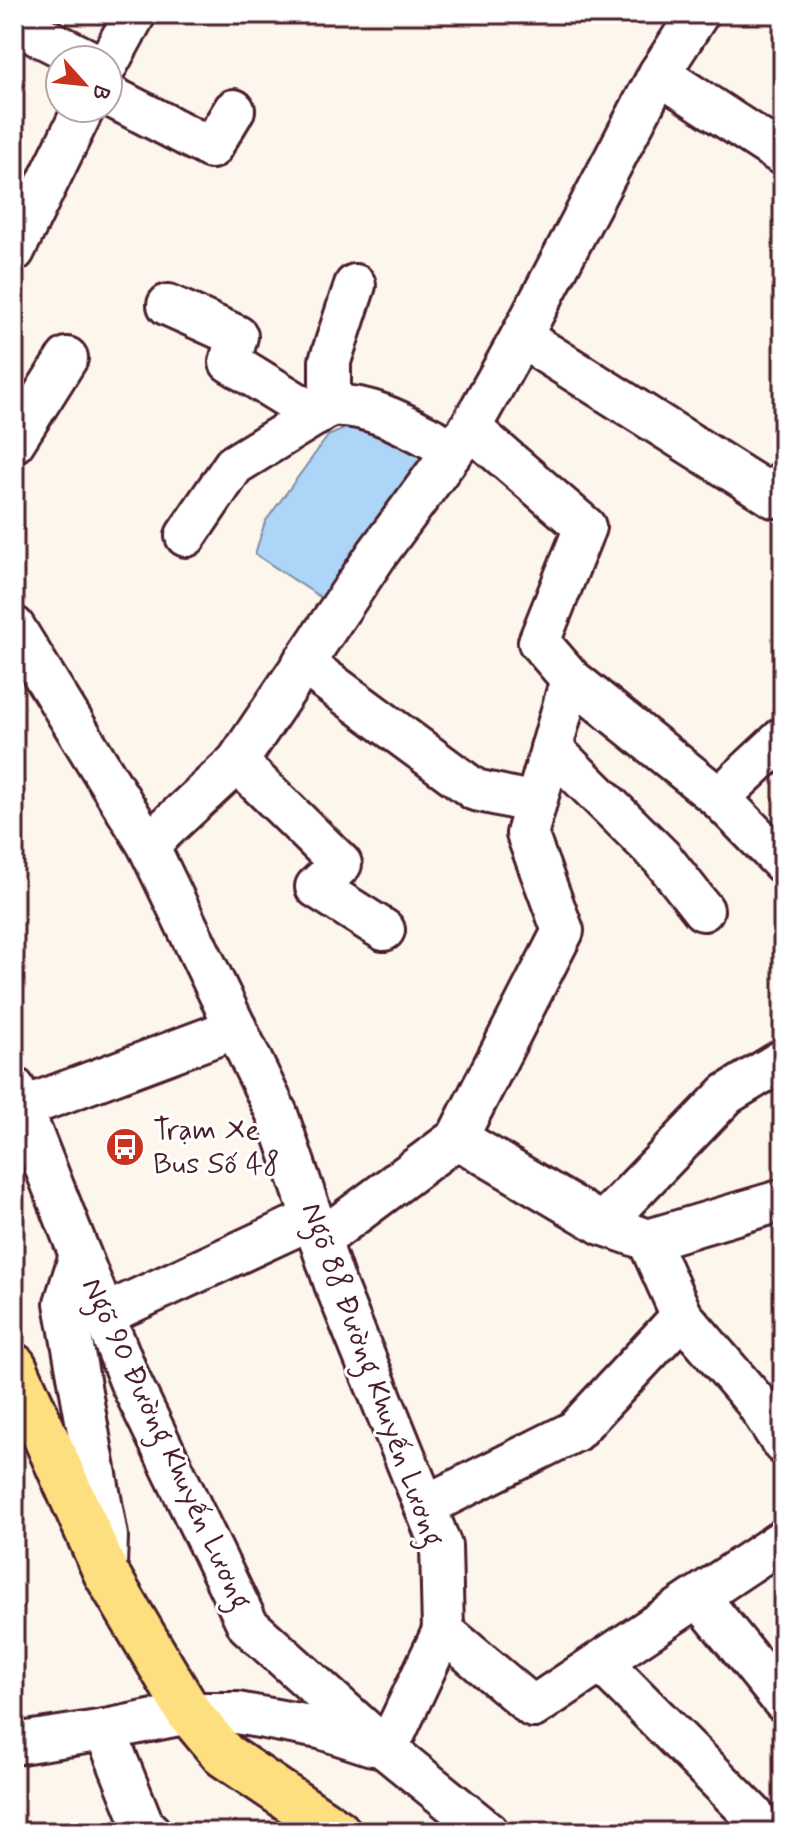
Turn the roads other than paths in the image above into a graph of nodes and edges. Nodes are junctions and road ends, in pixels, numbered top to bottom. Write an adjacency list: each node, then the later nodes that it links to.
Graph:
1 (135, 14): 5 (street)
2 (698, 14): 6 (street)
3 (14, 23): 4 (street)
4 (56, 44)
5 (118, 44)
6 (659, 74): 10 (street); 14 (street)
7 (124, 103): 8 (street)
8 (234, 110)
9 (76, 124): 11 (street)
10 (783, 155)
11 (14, 251)
12 (355, 285): 16 (street)
13 (168, 305): 16 (street)
14 (521, 337): 17 (street); 19 (street)
15 (67, 358): 18 (street)
16 (323, 411): 17 (street); 20 (street)
17 (462, 439): 22 (street); 23 (street)
18 (14, 442)
19 (779, 490)
20 (186, 536)
21 (14, 627): 29 (street, Ngõ 88 Đường Khuyến Lương)
22 (303, 663): 26 (street); 28 (street)
23 (571, 679): 25 (street); 27 (street)
24 (783, 738): 27 (street)
25 (551, 748): 28 (street); 31 (street)
26 (237, 762): 29 (street); 32 (street)
27 (719, 798): 30 (street)
28 (535, 803): 36 (street)
29 (148, 845): 33 (street, Ngõ 88 Đường Khuyến Lương)
30 (783, 863)
31 (703, 910)
32 (384, 930)
33 (236, 1028): 35 (street); 39 (street, Ngõ 88 Đường Khuyến Lương)
34 (783, 1060): 38 (street)
35 (18, 1098): 41 (street, Ngõ 90 Đường Khuyến Lương)
36 (457, 1138): 38 (street); 39 (street)
37 (783, 1200): 40 (street)
38 (602, 1224): 40 (street)
39 (316, 1229): 42 (street); 47 (street, Ngõ 88 Đường Khuyến Lương)
40 (648, 1240): 43 (street)
41 (80, 1255): 42 (street, Ngõ 90 Đường Khuyến Lương); 49 (street)
42 (104, 1315): 57 (street, Ngõ 90 Đường Khuyến Lương)
43 (682, 1316): 45 (street); 47 (street)
44 (14, 1366): 49 (main road)
45 (769, 1399): 46 (street)
46 (783, 1444)
47 (425, 1506): 51 (street, Ngõ 88 Đường Khuyến Lương)
48 (783, 1540): 50 (street)
49 (106, 1573): 54 (main road)
50 (699, 1597): 52 (street); 53 (street)
51 (443, 1631): 52 (street); 57 (street, Ngõ 88 Đường Khuyến Lương)
52 (601, 1662): 58 (street)
53 (783, 1701)
54 (189, 1713): 55 (street); 57 (street); 60 (main road)
55 (105, 1730): 56 (street); 59 (street)
56 (14, 1744)
57 (387, 1750): 61 (street, Ngõ 90 Đường Khuyến Lương)
58 (753, 1815)
59 (150, 1832)
60 (338, 1832)
61 (488, 1832)

